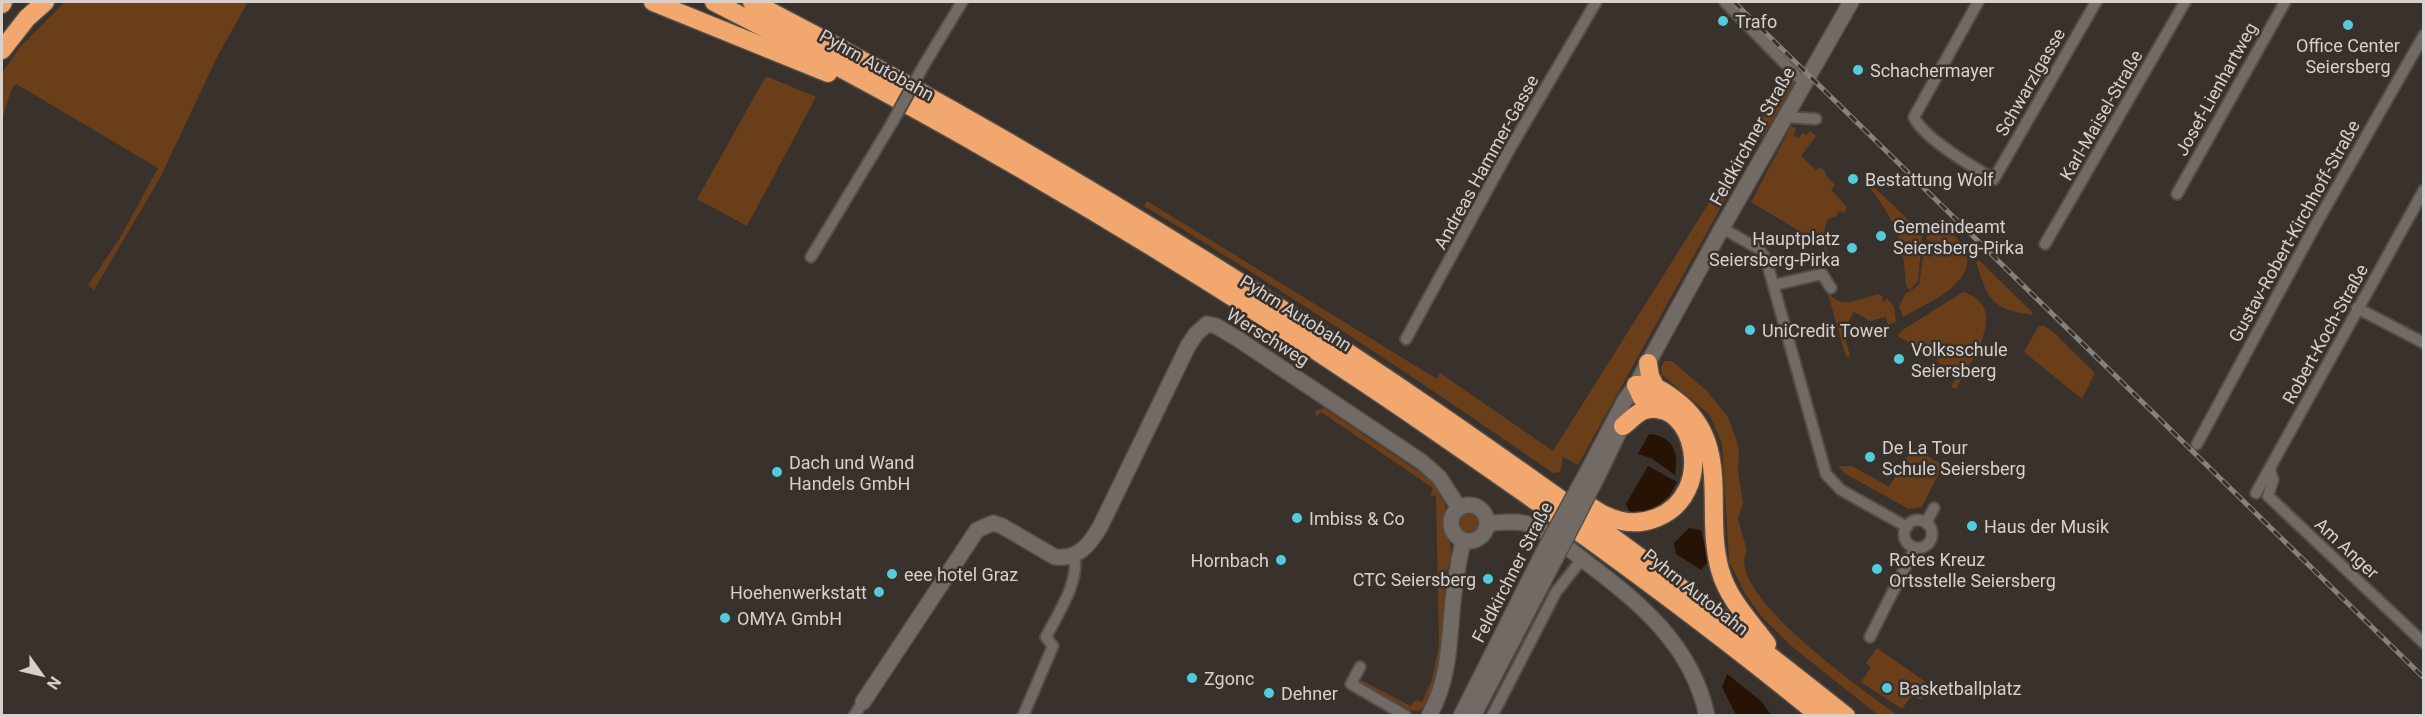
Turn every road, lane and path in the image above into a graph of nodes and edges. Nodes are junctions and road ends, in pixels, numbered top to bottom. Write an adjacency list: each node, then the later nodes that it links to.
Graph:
1 (45, 2): 14 (highway)
2 (653, 2): 16 (highway)
3 (714, 2): 16 (highway, Pyhrn Autobahn)
4 (752, 2): 37 (highway, Pyhrn Autobahn)
5 (962, 2): 23 (street, bridge)
6 (1596, 2): 27 (street, Andreas Hammer-Gasse)
7 (1725, 2): 15 (street)
8 (1851, 2): 15 (main road, Feldkirchner Straße)
9 (1978, 2): 10 (street, Schwarzlgasse)
10 (2096, 2)
11 (2185, 2): 22 (street, Karl-Maisel-Straße)
12 (2285, 2): 20 (street, Josef-Lienhartweg)
13 (2424, 35): 34 (street, Gustav-Robert-Kirchhoff-Straße)
14 (2, 50)
15 (1804, 83): 17 (main road, Feldkirchner Straße)
16 (895, 98): 53 (highway, Pyhrn Autobahn)
17 (1785, 117): 18 (street); 21 (main road, Feldkirchner Straße)
18 (1816, 119)
19 (2424, 190): 26 (street, Robert-Koch-Straße)
20 (2177, 194)
21 (1722, 228): 24 (street); 29 (main road, Feldkirchner Straße)
22 (2045, 244)
23 (811, 257)
24 (1774, 285): 25 (street); 43 (street)
25 (1831, 288)
26 (2357, 308): 28 (street); 35 (street, Robert-Koch-Straße)
27 (1406, 339)
28 (2424, 343)
29 (1648, 363): 30 (main road, Feldkirchner Straße); 31 (highway)
30 (1636, 385): 31 (highway); 32 (highway); 33 (main road, Feldkirchner Straße); 36 (main road, Feldkirchner Straße)
31 (1656, 388): 51 (highway)
32 (1661, 410): 33 (highway); 37 (highway)
33 (1623, 426): 36 (main road, Feldkirchner Straße)
34 (2197, 444)
35 (2270, 470): 38 (street, Robert-Koch-Straße); 50 (street, Am Anger)
36 (1594, 472): 47 (main road, Feldkirchner Straße, bridge)
37 (1554, 492): 51 (highway, Pyhrn Autobahn)
38 (2256, 492)
39 (1459, 508): 42 (main road); 44 (main road); 46 (main road, Werschweg)
40 (1934, 508): 41 (street)
41 (1926, 523): 43 (street); 45 (street)
42 (1487, 524): 44 (main road); 48 (main road)
43 (1907, 527): 45 (street)
44 (1463, 541): 58 (main road)
45 (1914, 548): 49 (street)
46 (1074, 555): 54 (main road); 56 (street)
47 (1549, 556): 59 (main road, Feldkirchner Straße); 60 (main road, Feldkirchner Straße)
48 (1582, 559): 61 (street); 62 (main road)
49 (1870, 637)
50 (2424, 643)
51 (1782, 665): 65 (highway, Pyhrn Autobahn)
52 (1360, 667): 57 (street)
53 (1764, 671): 63 (highway); 64 (highway, Pyhrn Autobahn)
54 (863, 702): 55 (street)
55 (854, 716)
56 (1023, 716)
57 (1406, 716)
58 (1429, 716)
59 (1461, 716)
60 (1473, 716)
61 (1492, 716)
62 (1707, 716)
63 (1801, 716)
64 (1820, 716)
65 (1846, 716)

